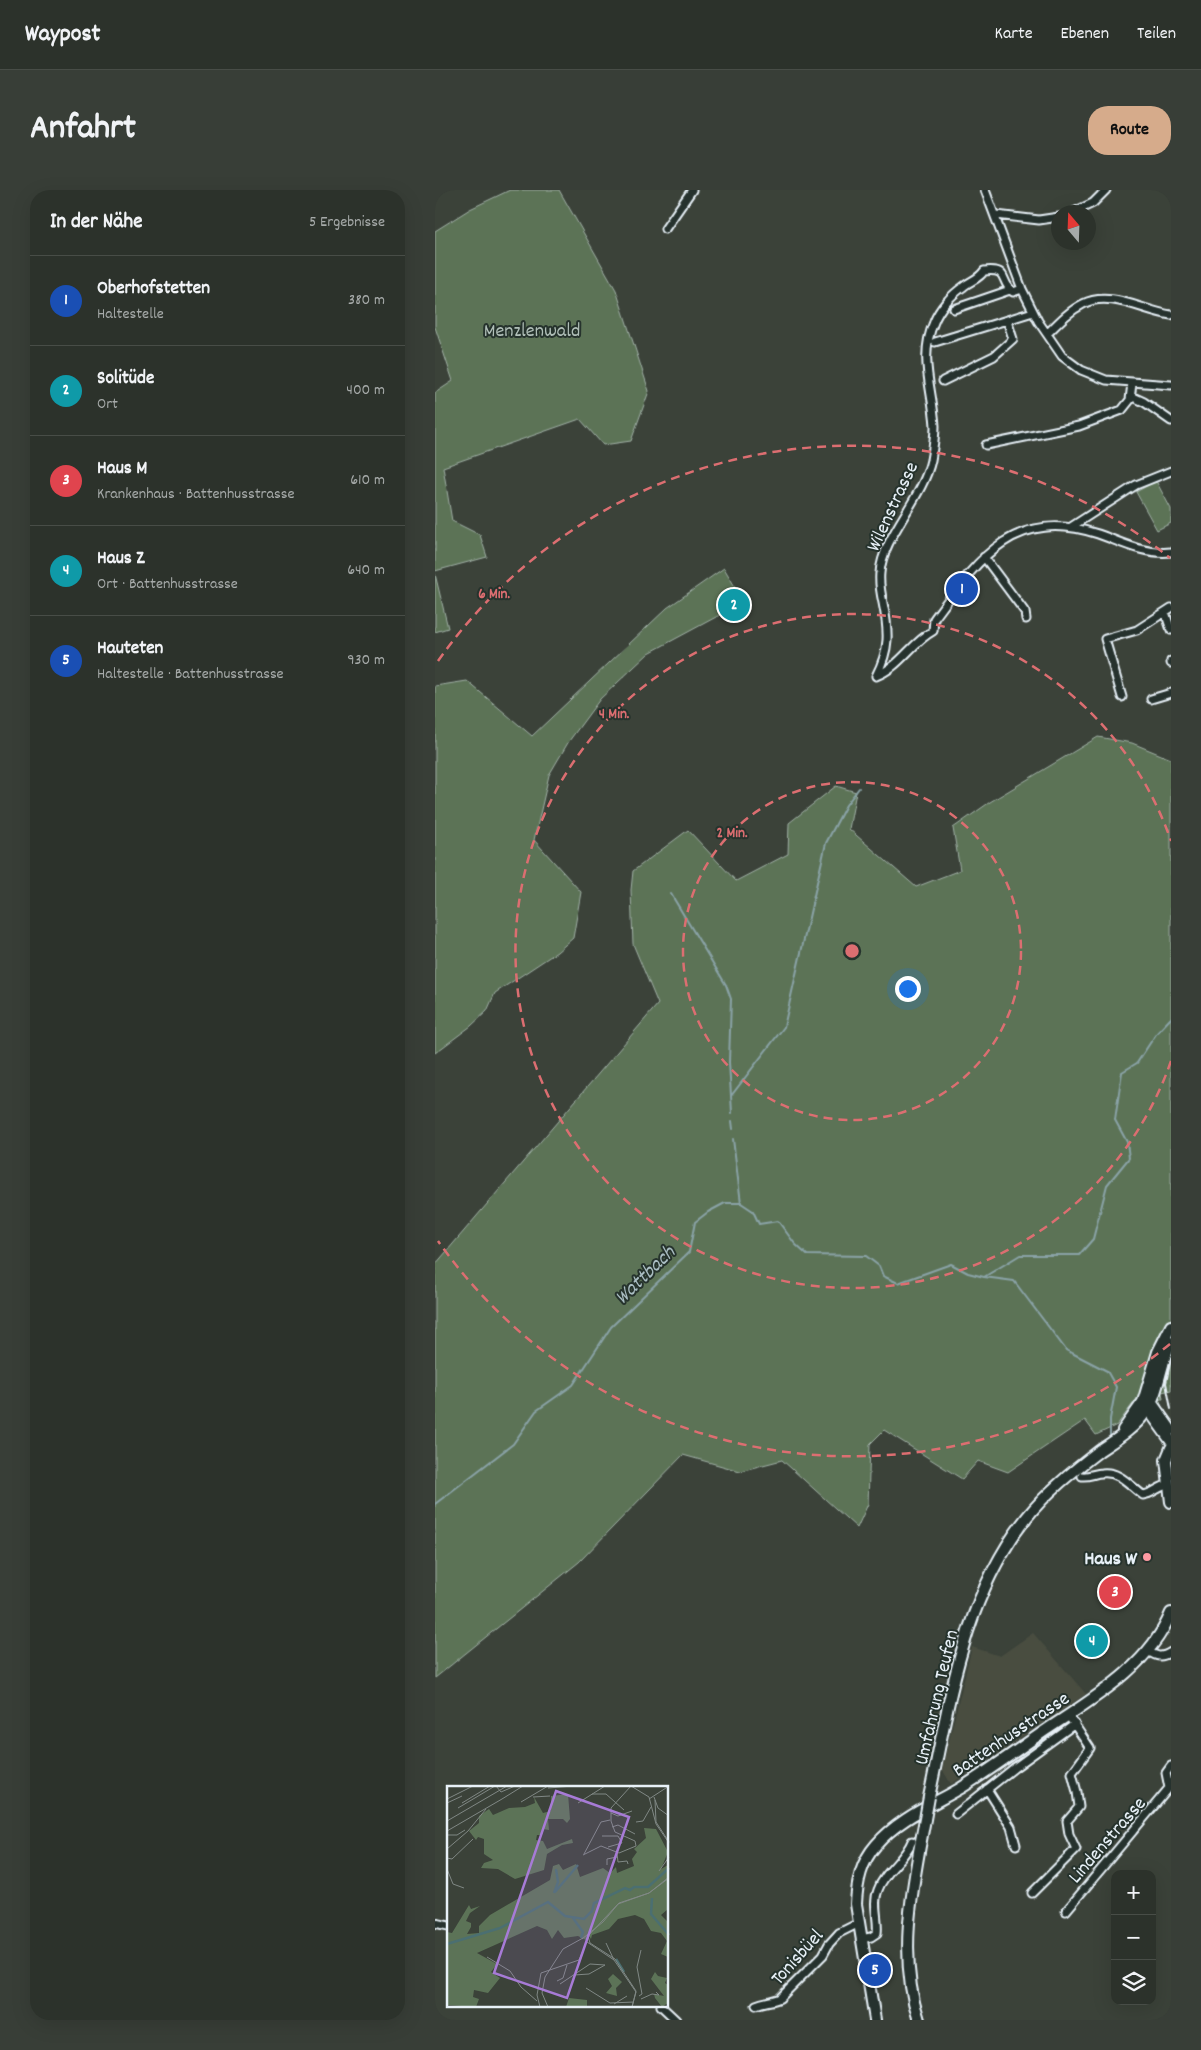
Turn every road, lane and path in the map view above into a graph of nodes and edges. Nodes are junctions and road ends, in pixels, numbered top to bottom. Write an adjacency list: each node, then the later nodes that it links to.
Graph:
1 (692, 190): 7 (street)
2 (985, 190): 5 (street)
3 (1106, 190): 4 (street)
4 (1087, 205)
5 (996, 215): 6 (street); 8 (street)
6 (1051, 218)
7 (665, 229)
8 (1022, 289): 9 (street); 11 (street)
9 (1010, 290): 10 (street); 25 (street, Wilenstrasse)
10 (954, 309)
11 (1033, 312): 13 (street); 14 (street)
12 (1171, 315): 14 (street)
13 (1007, 320): 15 (street); 16 (street)
14 (1047, 334): 17 (street)
15 (935, 342)
16 (943, 381)
17 (1132, 383): 18 (street); 19 (street)
18 (1171, 385)
19 (1131, 396): 20 (street); 21 (street)
20 (1171, 421)
21 (987, 445)
22 (1171, 471): 23 (street)
23 (1071, 527): 24 (street); 25 (street)
24 (1171, 552)
25 (984, 557): 27 (street)
26 (1168, 610): 28 (street); 30 (street)
27 (1026, 619)
28 (1171, 630)
29 (1171, 693): 31 (street)
30 (1122, 696)
31 (1151, 698)
32 (1171, 1326): 34 (main road)
33 (1171, 1342): 34 (main road)
34 (1147, 1404): 35 (main road); 36 (main road); 61 (main road, Umfahrung Teufen, bridge)
35 (1171, 1430)
36 (1171, 1441)
37 (1171, 1448): 38 (main road)
38 (1169, 1468): 40 (main road)
39 (1082, 1476): 40 (street)
40 (1168, 1485): 41 (main road)
41 (1171, 1502)
42 (1171, 1613): 43 (main road, Battenhusstrasse)
43 (1148, 1651): 44 (street); 45 (main road, Battenhusstrasse)
44 (1171, 1652)
45 (1068, 1715): 46 (street); 55 (main road, Battenhusstrasse)
46 (1075, 1724): 49 (street); 53 (street)
47 (1171, 1766): 48 (street)
48 (1170, 1788): 54 (street, Lindenstrasse)
49 (987, 1789): 50 (street); 52 (street)
50 (956, 1814)
51 (912, 1841): 56 (street)
52 (1016, 1845)
53 (1031, 1893)
54 (1066, 1911)
55 (859, 1923): 56 (main road, Battenhusstrasse); 57 (street, Tonisbüel)
56 (861, 1939): 60 (main road, Battenhusstrasse)
57 (756, 2006)
58 (663, 2008): 59 (street)
59 (676, 2020)
60 (875, 2020)
61 (919, 2020)

